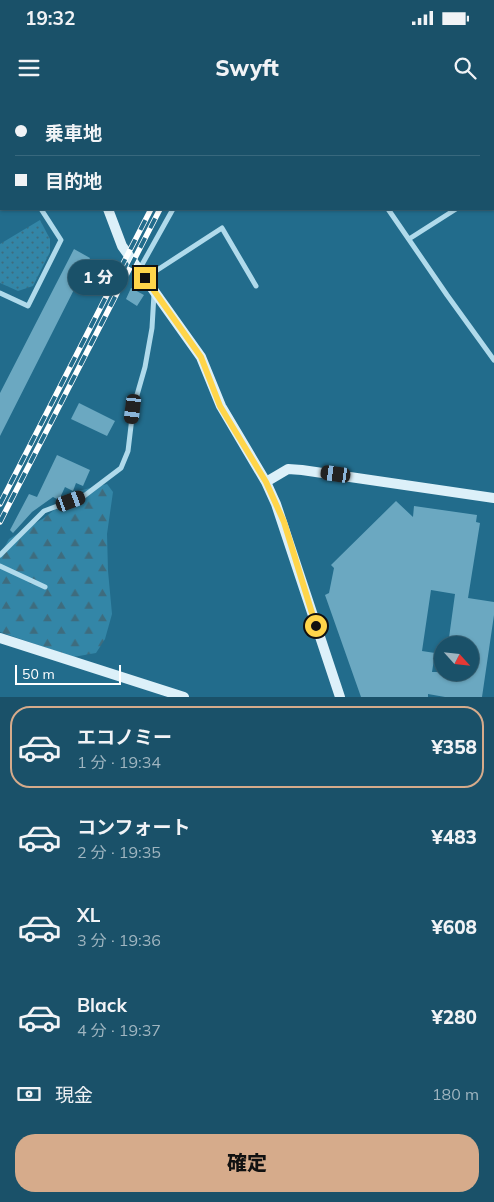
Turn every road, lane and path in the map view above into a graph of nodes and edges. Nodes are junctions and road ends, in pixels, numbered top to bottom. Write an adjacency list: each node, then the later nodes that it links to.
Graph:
1 (42, 210): 10 (street)
2 (108, 210): 7 (street)
3 (173, 210): 7 (street)
4 (389, 210): 6 (street)
5 (454, 210): 6 (street)
6 (409, 239): 11 (street)
7 (142, 274): 8 (street); 9 (street)
8 (256, 286)
9 (154, 291): 12 (street); 14 (street)
10 (0, 293)
11 (494, 360)
12 (266, 482): 13 (street); 19 (street)
13 (494, 498)
14 (0, 555)
15 (0, 566): 16 (street)
16 (45, 587)
17 (0, 638): 18 (street)
18 (179, 696)
19 (340, 697)

